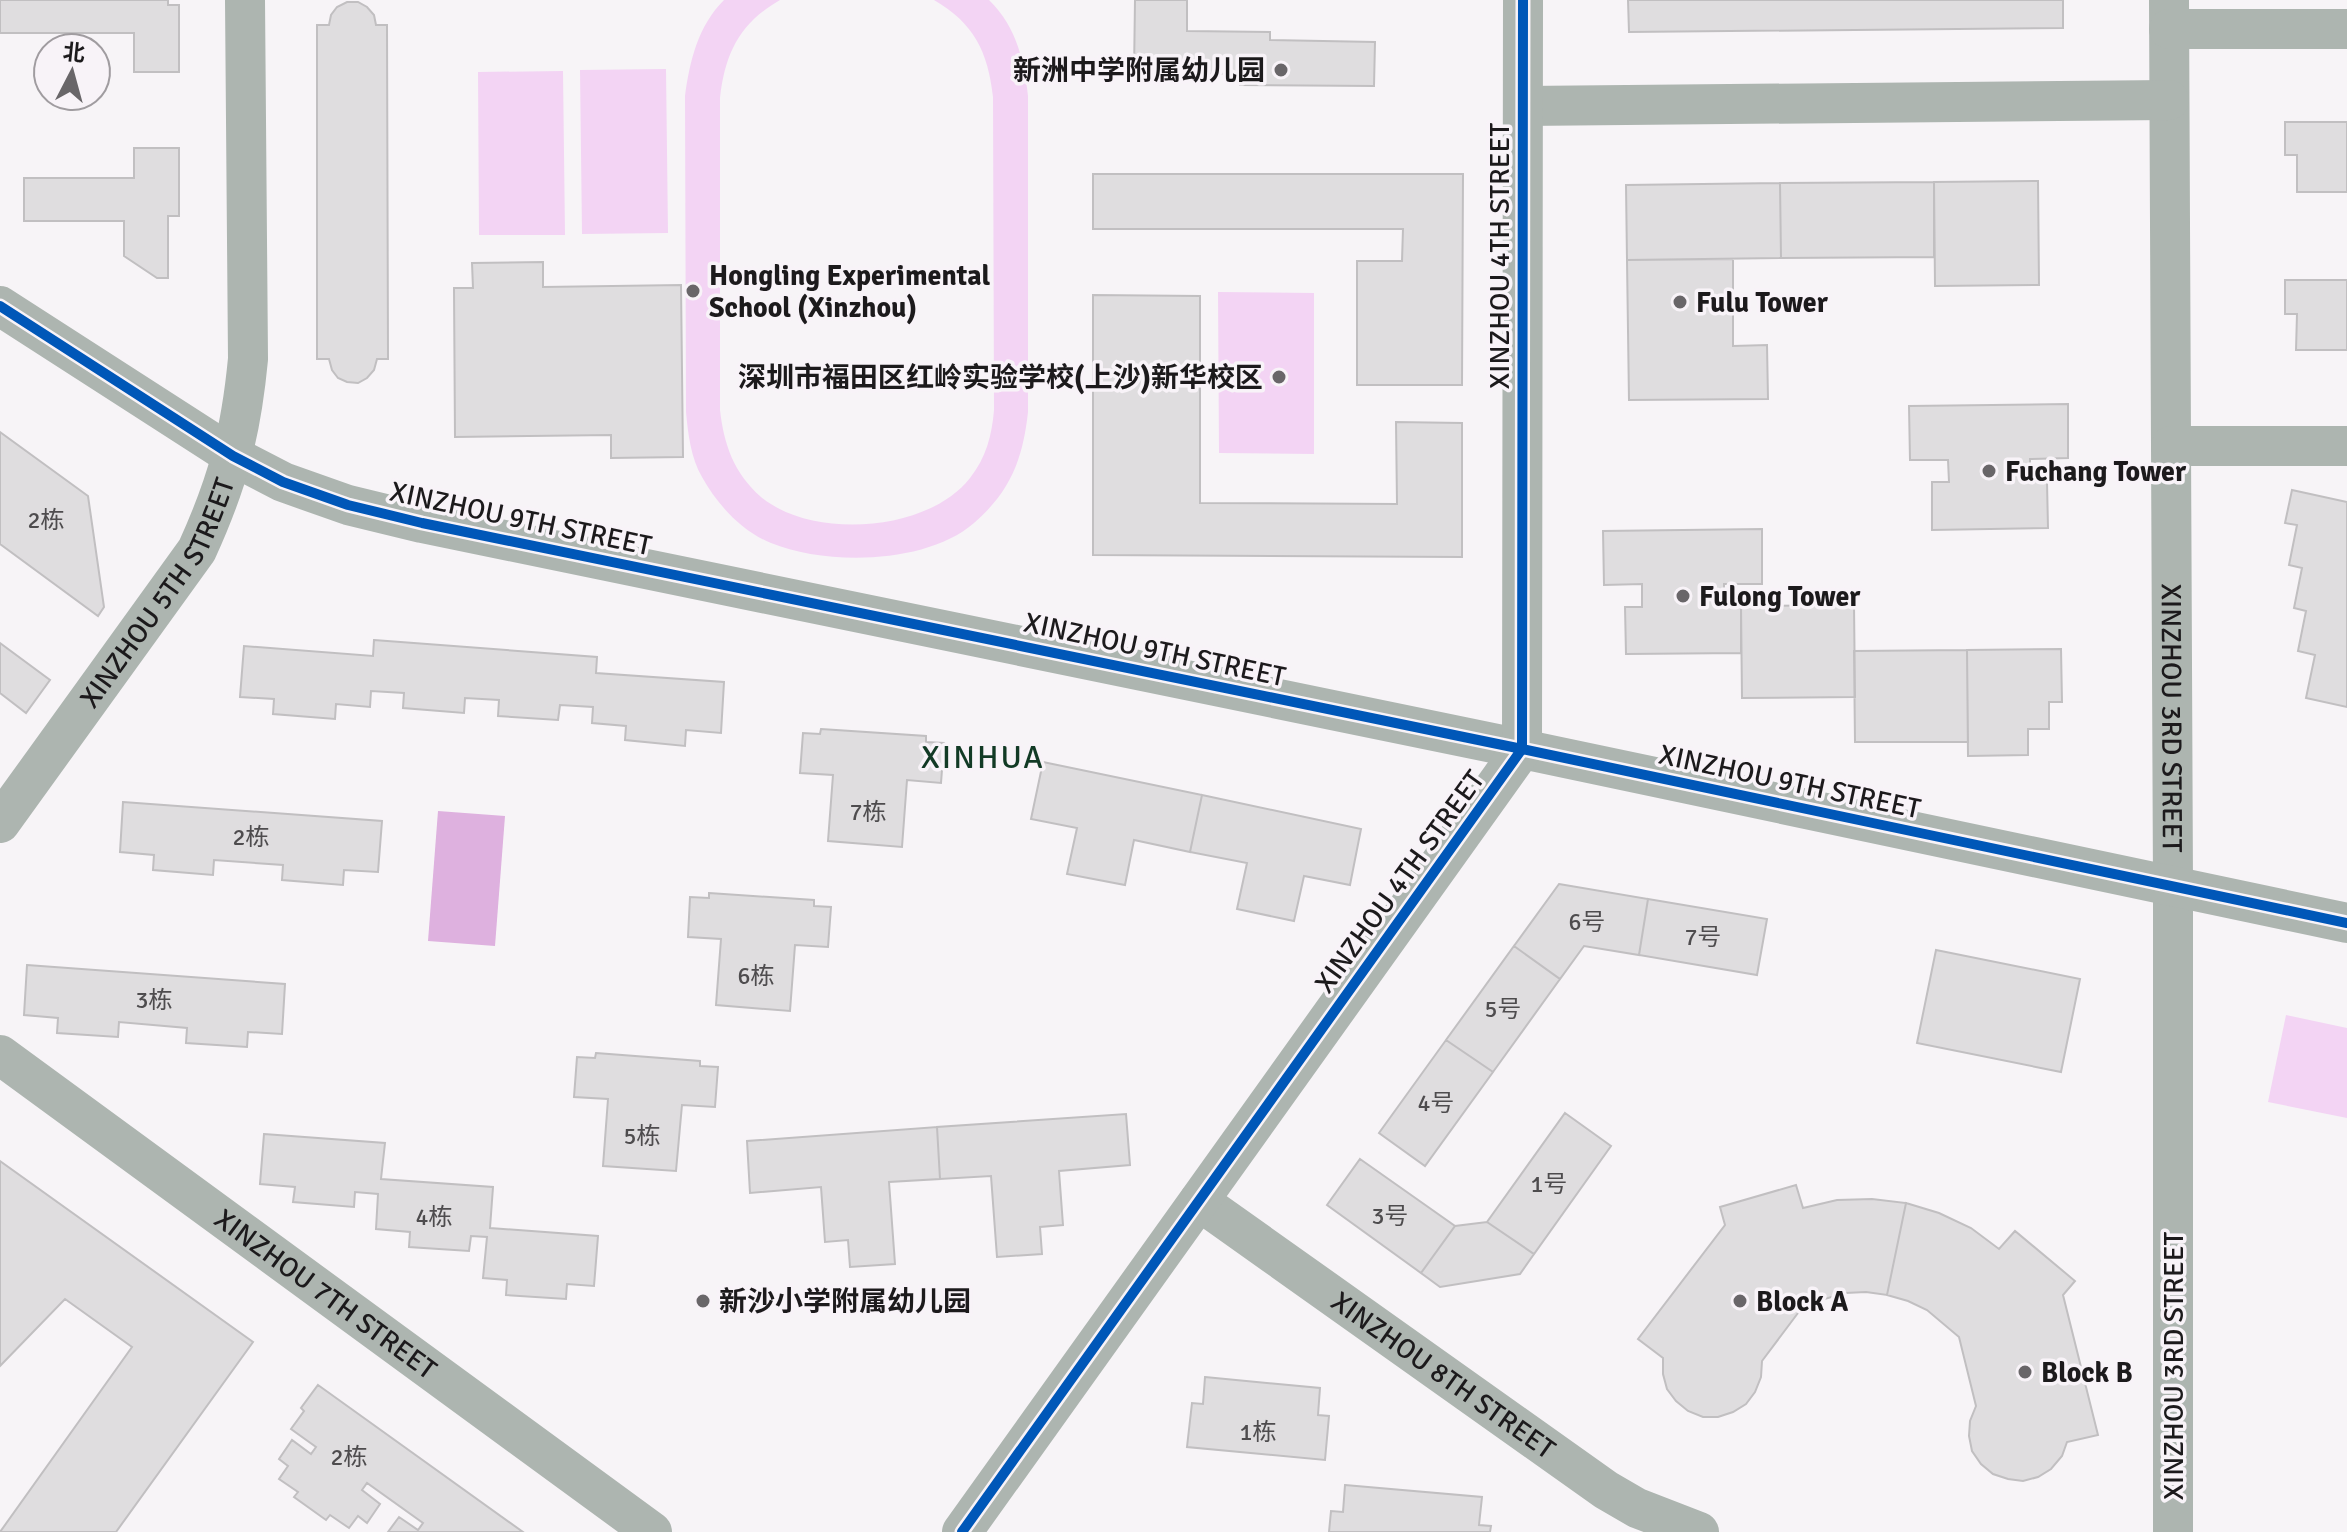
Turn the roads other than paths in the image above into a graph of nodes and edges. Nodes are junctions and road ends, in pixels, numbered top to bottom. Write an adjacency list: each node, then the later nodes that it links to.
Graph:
1 (245, 0): 10 (street, XINZHOU 5TH STREET)
2 (1523, 0): 6 (street, XINZHOU 4TH STREET)
3 (2169, 14): 4 (street); 5 (street, XINZHOU 3RD STREET)
4 (2347, 29)
5 (2169, 100): 6 (street); 8 (street, XINZHOU 3RD STREET)
6 (1523, 106): 11 (street, XINZHOU 4TH STREET)
7 (0, 306): 10 (street, XINZHOU 9TH STREET)
8 (2171, 446): 9 (street); 13 (street, XINZHOU 3RD STREET)
9 (2347, 446)
10 (233, 456): 11 (street, XINZHOU 9TH STREET); 12 (street, XINZHOU 5TH STREET)
11 (1522, 749): 13 (street, XINZHOU 9TH STREET); 16 (street, XINZHOU 4TH STREET)
12 (0, 823)
13 (2173, 887): 14 (street, XINZHOU 9TH STREET); 20 (street, XINZHOU 3RD STREET)
14 (2347, 923)
15 (0, 1055): 17 (street, XINZHOU 7TH STREET)
16 (1199, 1201): 18 (street, XINZHOU 4TH STREET); 19 (street, XINZHOU 8TH STREET)
17 (652, 1532)
18 (962, 1532)
19 (1699, 1532)
20 (2173, 1532)

